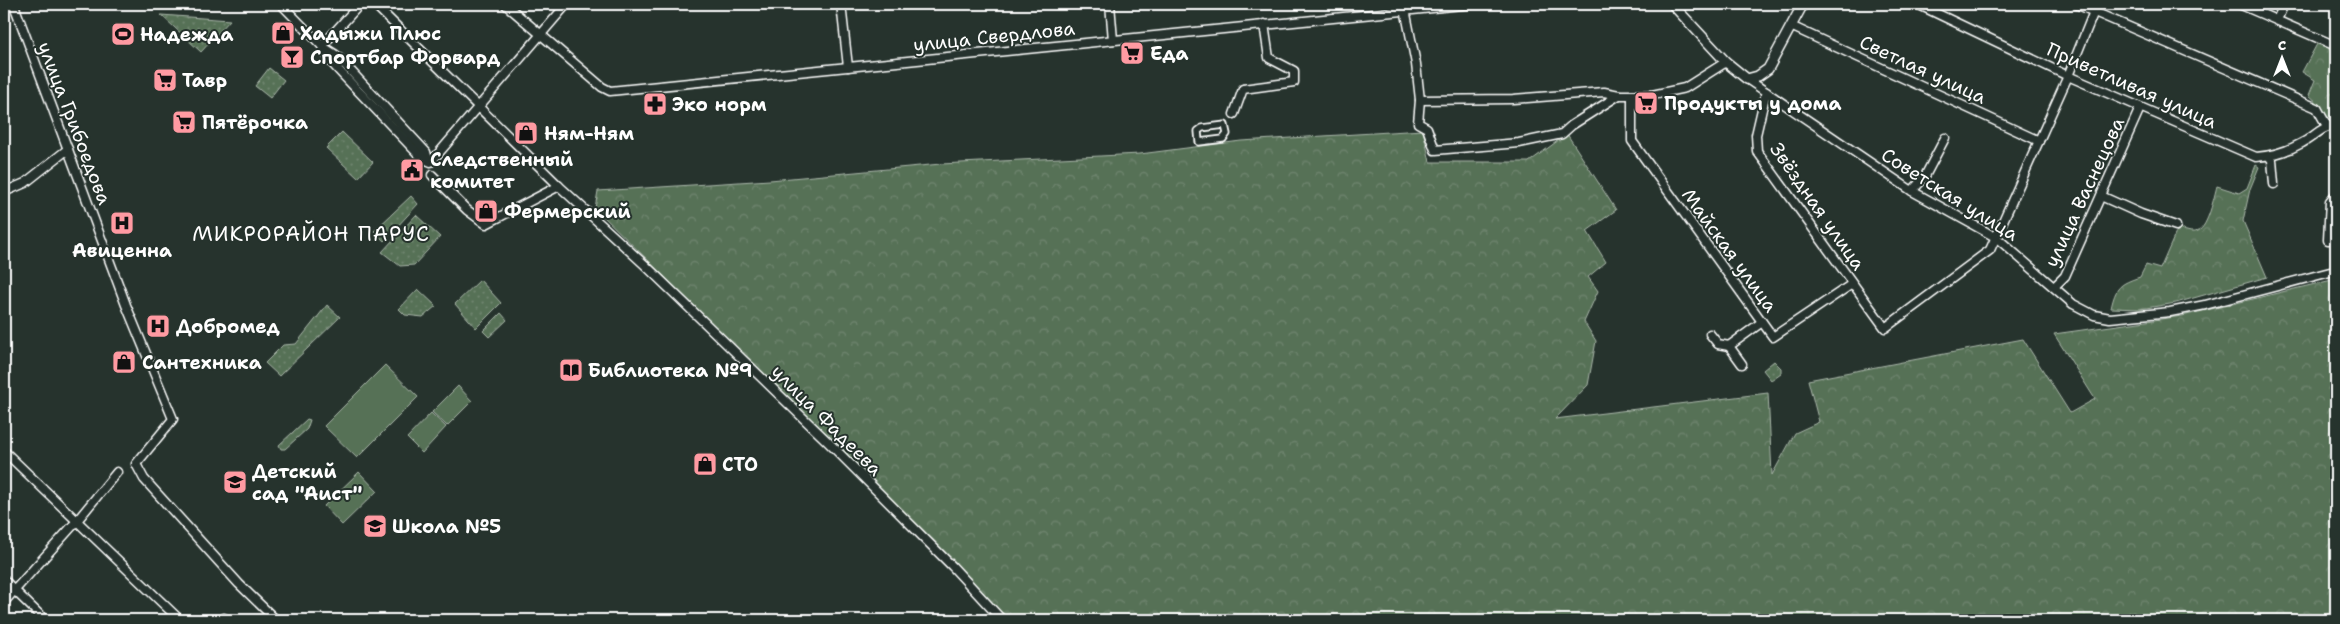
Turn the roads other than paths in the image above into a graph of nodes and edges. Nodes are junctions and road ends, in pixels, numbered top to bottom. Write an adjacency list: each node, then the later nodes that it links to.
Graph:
1 (9, 4): 42 (street, улица Грибоедова)
2 (281, 4): 24 (street)
3 (360, 4): 24 (street)
4 (374, 4): 34 (street)
5 (505, 4): 22 (street)
6 (567, 4): 22 (street)
7 (841, 4): 27 (street)
8 (1110, 4): 23 (street)
9 (1472, 4): 17 (street, улица Свердлова)
10 (1672, 4): 26 (street, Советская улица)
11 (1803, 4): 21 (street)
12 (1917, 4): 28 (street, Приветливая улица)
13 (2076, 4): 18 (street)
14 (2097, 4): 18 (street)
15 (2239, 4): 19 (street)
16 (2284, 4): 19 (street)
17 (1404, 7): 20 (street, улица Свердлова); 33 (street)
18 (2093, 12): 28 (street); 38 (street)
19 (2277, 20): 25 (street)
20 (1264, 24): 23 (street, улица Свердлова); 36 (street)
21 (1792, 27): 29 (street); 41 (street, Светлая улица)
22 (542, 36): 27 (street, улица Свердлова); 34 (street)
23 (1113, 40): 27 (street, улица Свердлова)
24 (322, 46): 34 (street)
25 (2336, 46)
26 (1726, 62): 29 (street, Советская улица); 32 (street)
27 (848, 67)
28 (2068, 76): 35 (street, Приветливая улица); 41 (street)
29 (1748, 79): 30 (street, Советская улица)
30 (1766, 92): 47 (street, Советская улица); 56 (street, Звёздная улица)
31 (1620, 95): 32 (street); 33 (street); 33 (street)
32 (1632, 96): 58 (street, Майская улица)
33 (1420, 100)
34 (480, 107): 46 (street, улица Фадеева)
35 (2140, 108): 43 (street, Приветливая улица); 50 (street, улица Васнецова)
36 (1234, 114)
37 (2336, 125): 38 (street, Приветливая улица)
38 (2327, 126): 43 (street, Приветливая улица)
39 (1198, 131): 39 (street)
40 (1945, 138): 47 (street)
41 (2039, 141): 53 (street)
42 (68, 149): 48 (street); 70 (street, улица Грибоедова)
43 (2269, 156): 45 (street)
44 (432, 175): 46 (street)
45 (2274, 184)
46 (558, 186): 71 (street, улица Фадеева)
47 (1912, 191): 53 (street, Советская улица)
48 (4, 192)
49 (2336, 194): 51 (street)
50 (2101, 196): 52 (street); 57 (street, улица Васнецова)
51 (2332, 213): 54 (street)
52 (2176, 226)
53 (1997, 238): 56 (street, Звёздная улица); 57 (street, Советская улица)
54 (2332, 239)
55 (2330, 272): 57 (street, Советская улица)
56 (1852, 284): 58 (street, Майская улица)
57 (2054, 287)
58 (1762, 322): 60 (street)
59 (1710, 334): 60 (street)
60 (1729, 346): 61 (street)
61 (1742, 364)
62 (4, 451): 64 (street)
63 (117, 472): 64 (street)
64 (76, 522): 66 (street); 69 (street)
65 (4, 580): 66 (street)
66 (15, 591): 67 (street); 68 (street)
67 (4, 602)
68 (45, 620)
69 (180, 620)
70 (276, 620)
71 (1002, 620)

